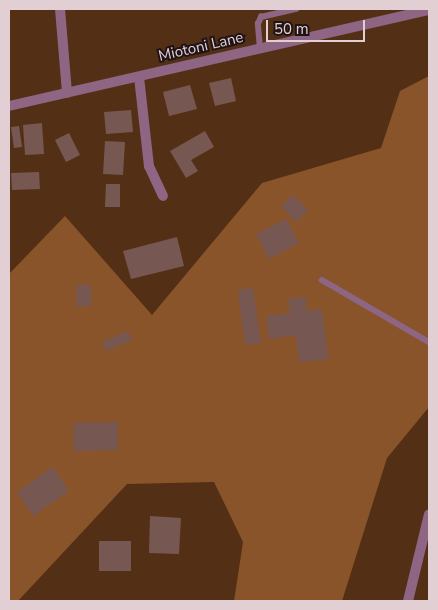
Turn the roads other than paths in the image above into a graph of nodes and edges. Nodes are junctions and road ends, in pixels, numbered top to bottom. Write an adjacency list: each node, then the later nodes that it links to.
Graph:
1 (60, 9): 6 (street)
2 (296, 9): 4 (lane)
3 (429, 10): 4 (street, Miotoni Lane)
4 (260, 49): 5 (street, Miotoni Lane)
5 (139, 77): 6 (street, Miotoni Lane); 8 (street)
6 (67, 93): 7 (street, Miotoni Lane)
7 (9, 106)
8 (163, 196)
9 (322, 280): 10 (lane)
10 (429, 342)
11 (429, 514): 12 (street)
12 (408, 601)

